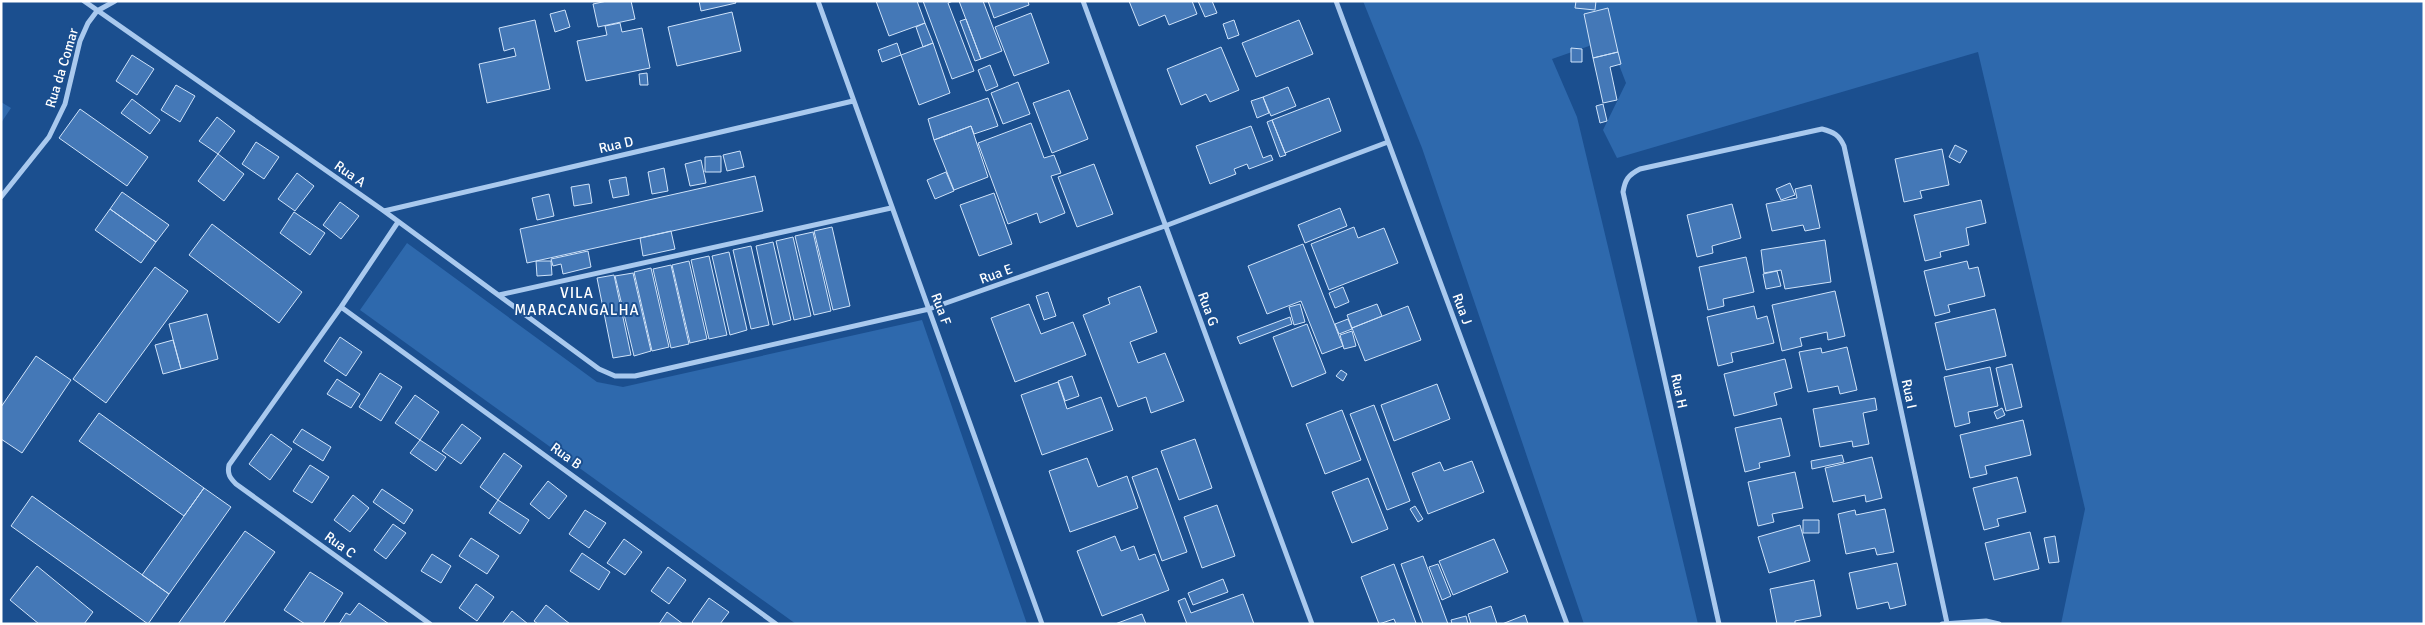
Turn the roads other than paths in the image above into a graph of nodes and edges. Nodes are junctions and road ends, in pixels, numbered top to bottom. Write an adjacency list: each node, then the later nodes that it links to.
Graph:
1 (84, 1): 6 (street, Rua A)
2 (115, 1): 6 (street)
3 (818, 1): 7 (street, Rua F)
4 (1083, 1): 14 (street, Rua G)
5 (1336, 1): 8 (street, Rua J)
6 (97, 11): 10 (street, Rua da Comar); 12 (street, Rua A)
7 (853, 101): 11 (street, Rua F); 12 (street, Rua D)
8 (1388, 142): 14 (street, Rua E); 24 (street, Rua J)
9 (1640, 170): 19 (street, Rua I); 25 (street, Rua H)
10 (1, 197)
11 (891, 208): 15 (street); 17 (street, Rua F)
12 (384, 211): 13 (street, Rua A)
13 (398, 222): 15 (street, Rua A); 16 (street)
14 (1165, 226): 17 (street, Rua E); 23 (street, Rua G)
15 (499, 295): 18 (street, Rua A)
16 (342, 307): 20 (street, Rua C); 21 (street, Rua B)
17 (929, 310): 18 (street, Rua E); 22 (street, Rua F)
18 (600, 369)
19 (1944, 623): 26 (street)
20 (430, 624)
21 (776, 624)
22 (1042, 624)
23 (1312, 624)
24 (1567, 624)
25 (1719, 624)
26 (1999, 624)

